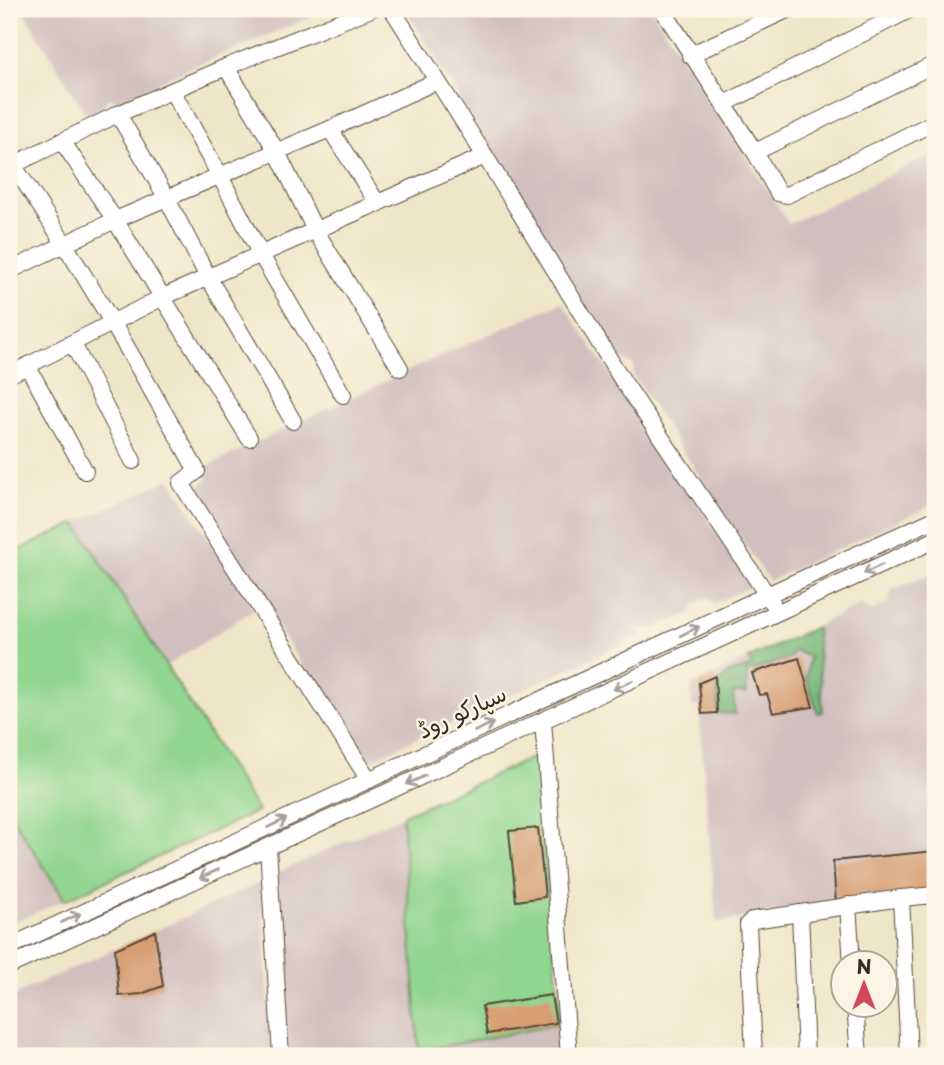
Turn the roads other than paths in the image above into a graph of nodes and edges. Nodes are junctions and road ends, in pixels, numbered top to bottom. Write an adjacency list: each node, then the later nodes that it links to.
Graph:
1 (371, 9): 8 (street)
2 (392, 9): 9 (street)
3 (663, 9): 6 (street)
4 (789, 9): 6 (street)
5 (911, 9): 11 (street)
6 (690, 55): 11 (street)
7 (935, 64): 17 (street)
8 (226, 67): 10 (street); 16 (street)
9 (437, 80): 14 (street); 18 (street)
10 (172, 91): 12 (street); 20 (street)
11 (723, 104): 17 (street)
12 (118, 114): 15 (street); 21 (street)
13 (935, 122): 17 (street)
14 (330, 129): 16 (street); 22 (street)
15 (62, 141): 19 (street); 23 (street)
16 (277, 152): 20 (street); 24 (street)
17 (755, 152)
18 (485, 156): 22 (street); 42 (street)
19 (11, 166): 25 (street)
20 (219, 174): 21 (street); 26 (street)
21 (166, 197): 23 (street); 28 (street)
22 (378, 204): 24 (street)
23 (115, 220): 25 (street); 29 (street)
24 (315, 230): 26 (street); 33 (street)
25 (66, 244): 27 (street); 30 (street)
26 (261, 255): 28 (street); 35 (street)
27 (9, 271)
28 (208, 277): 29 (street); 36 (street)
29 (163, 297): 30 (street); 37 (street)
30 (113, 322): 31 (street); 45 (street)
31 (73, 344): 32 (street); 38 (street)
32 (29, 367): 34 (street); 39 (street)
33 (400, 369)
34 (9, 375)
35 (343, 395)
36 (293, 421)
37 (249, 438)
38 (133, 461)
39 (85, 471)
40 (935, 519): 42 (street, سپارکو روڈ)
41 (935, 540): 43 (street, سپارکو روڈ, one-way to 43)
42 (767, 595): 43 (street); 45 (street, سپارکو روڈ, one-way to 42)
43 (779, 613): 44 (street, سپارکو روڈ, one-way to 44)
44 (543, 721): 46 (street, سپارکو روڈ, one-way to 46); 56 (street)
45 (369, 780): 51 (street, سپارکو روڈ, one-way to 45)
46 (268, 848): 53 (street, سپارکو روڈ, one-way to 53); 55 (street)
47 (935, 895): 48 (street)
48 (901, 898): 49 (street); 60 (street)
49 (848, 905): 50 (street); 52 (street)
50 (800, 913): 57 (street); 58 (street)
51 (9, 947)
52 (851, 950)
53 (9, 966)
54 (856, 1020): 59 (street)
55 (281, 1056)
56 (569, 1056)
57 (754, 1056)
58 (806, 1056)
59 (859, 1056)
60 (909, 1056)

